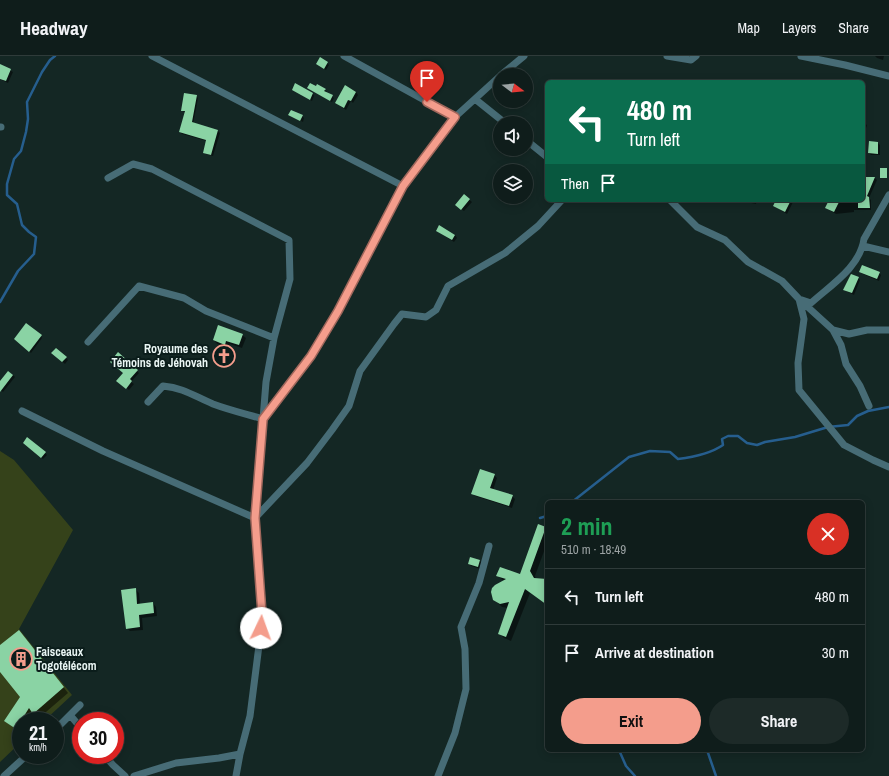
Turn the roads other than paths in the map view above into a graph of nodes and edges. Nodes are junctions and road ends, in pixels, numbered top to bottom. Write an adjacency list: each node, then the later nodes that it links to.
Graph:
1 (152, 56): 16 (street)
2 (344, 56): 12 (street)
3 (524, 56): 7 (street)
4 (667, 56): 5 (street)
5 (696, 56)
6 (801, 56): 8 (street)
7 (510, 68)
8 (889, 76)
9 (493, 83): 10 (street)
10 (475, 99): 11 (street); 12 (street)
11 (496, 116)
12 (455, 117): 16 (street)
13 (533, 146): 14 (street)
14 (545, 155)
15 (108, 178): 25 (street)
16 (403, 186): 30 (street)
17 (889, 195): 20 (street)
18 (560, 202): 32 (street)
19 (672, 202): 22 (street)
20 (863, 246): 21 (street); 22 (street)
21 (889, 252)
22 (798, 299): 23 (street); 31 (street)
23 (833, 330): 24 (street); 28 (street)
24 (889, 330)
25 (274, 338): 26 (street); 30 (street)
26 (88, 342)
27 (148, 402): 30 (street)
28 (869, 406)
29 (22, 411): 32 (street)
30 (263, 419): 32 (street)
31 (889, 467)
32 (255, 518): 38 (street)
33 (490, 546): 45 (street)
34 (80, 705): 35 (street)
35 (70, 715): 36 (street); 37 (street)
36 (72, 717)
37 (64, 721)
38 (240, 754): 43 (street); 44 (street)
39 (17, 764): 41 (street)
40 (113, 764): 42 (street)
41 (4, 776)
42 (125, 776)
43 (134, 776)
44 (236, 776)
45 (438, 776)

